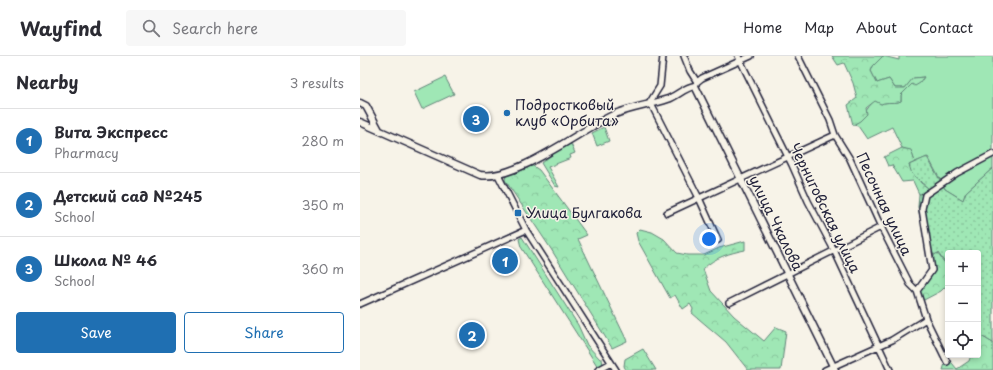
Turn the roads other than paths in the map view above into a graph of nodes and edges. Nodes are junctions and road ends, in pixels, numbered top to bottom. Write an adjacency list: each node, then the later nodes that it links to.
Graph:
1 (663, 56): 8 (street)
2 (684, 56): 7 (street, улица Чкалова)
3 (738, 56): 6 (street, Черниговская улица)
4 (751, 56): 6 (street)
5 (798, 56): 12 (street, Песочная улица)
6 (740, 62): 7 (street); 14 (street, Черниговская улица)
7 (696, 84): 8 (street); 16 (street, улица Чкалова)
8 (650, 102): 15 (street); 17 (street)
9 (360, 104): 11 (street)
10 (360, 122): 11 (street)
11 (379, 130): 15 (street)
12 (835, 135): 14 (street); 19 (street, Песочная улица)
13 (993, 154): 24 (street)
14 (787, 158): 16 (street); 22 (street, Черниговская улица)
15 (498, 175): 20 (street)
16 (742, 180): 17 (street); 23 (street, улица Чкалова)
17 (699, 198): 18 (street); 21 (street)
18 (667, 214)
19 (881, 227): 22 (street); 24 (street, Песочная улица)
20 (526, 230): 26 (street); 30 (street)
21 (718, 240)
22 (834, 250): 23 (street); 28 (street, Черниговская улица)
23 (787, 272): 25 (street); 31 (street, улица Чкалова)
24 (917, 291): 27 (street, Песочная улица)
25 (729, 303)
26 (360, 304)
27 (926, 319): 28 (street); 29 (street, Песочная улица)
28 (878, 346): 31 (street); 35 (street, Черниговская улица)
29 (947, 362)
30 (611, 363): 32 (street); 33 (street)
31 (834, 368): 34 (street)
32 (598, 370)
33 (616, 370)
34 (825, 370)
35 (890, 370)

